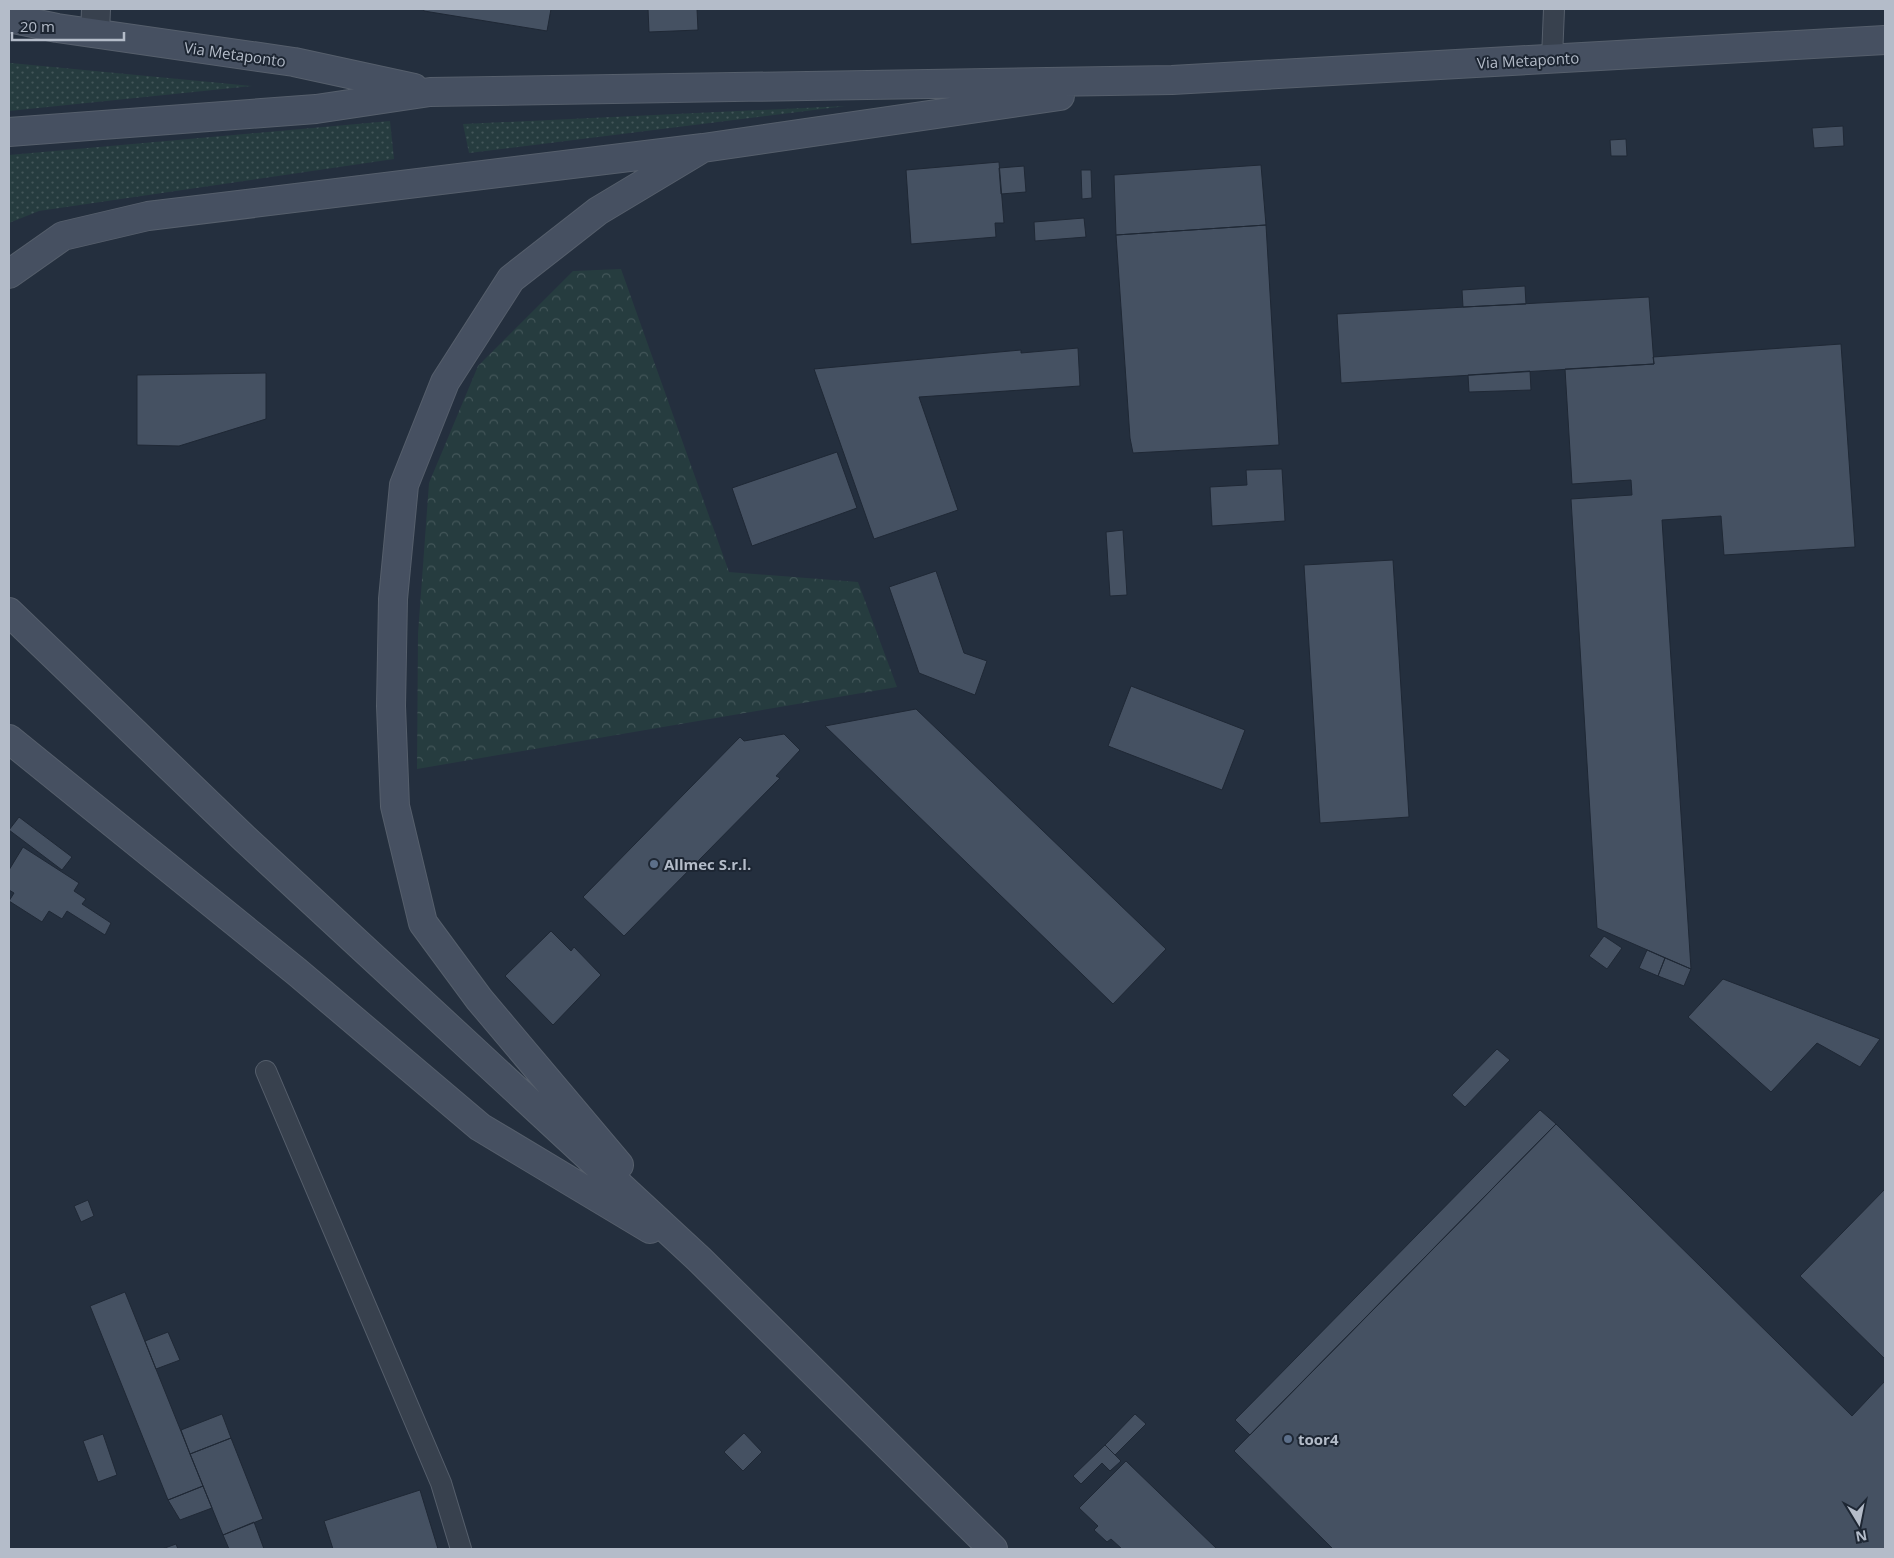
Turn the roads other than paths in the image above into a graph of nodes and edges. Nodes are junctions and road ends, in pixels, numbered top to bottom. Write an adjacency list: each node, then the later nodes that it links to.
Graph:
1 (1554, 9): 5 (lane)
2 (9, 18): 3 (main road, Via Metaponto)
3 (96, 21): 7 (main road, Via Metaponto)
4 (1885, 40): 5 (main road, Via Metaponto)
5 (1552, 58): 6 (main road, Via Metaponto)
6 (1172, 80): 7 (main road); 9 (main road)
7 (430, 92): 8 (main road)
8 (9, 132)
9 (703, 148): 10 (main road); 14 (main road)
10 (9, 274)
11 (9, 612): 14 (main road)
12 (9, 739): 14 (main road)
13 (266, 1071): 15 (lane)
14 (699, 1259): 16 (main road)
15 (461, 1549)
16 (993, 1549)

